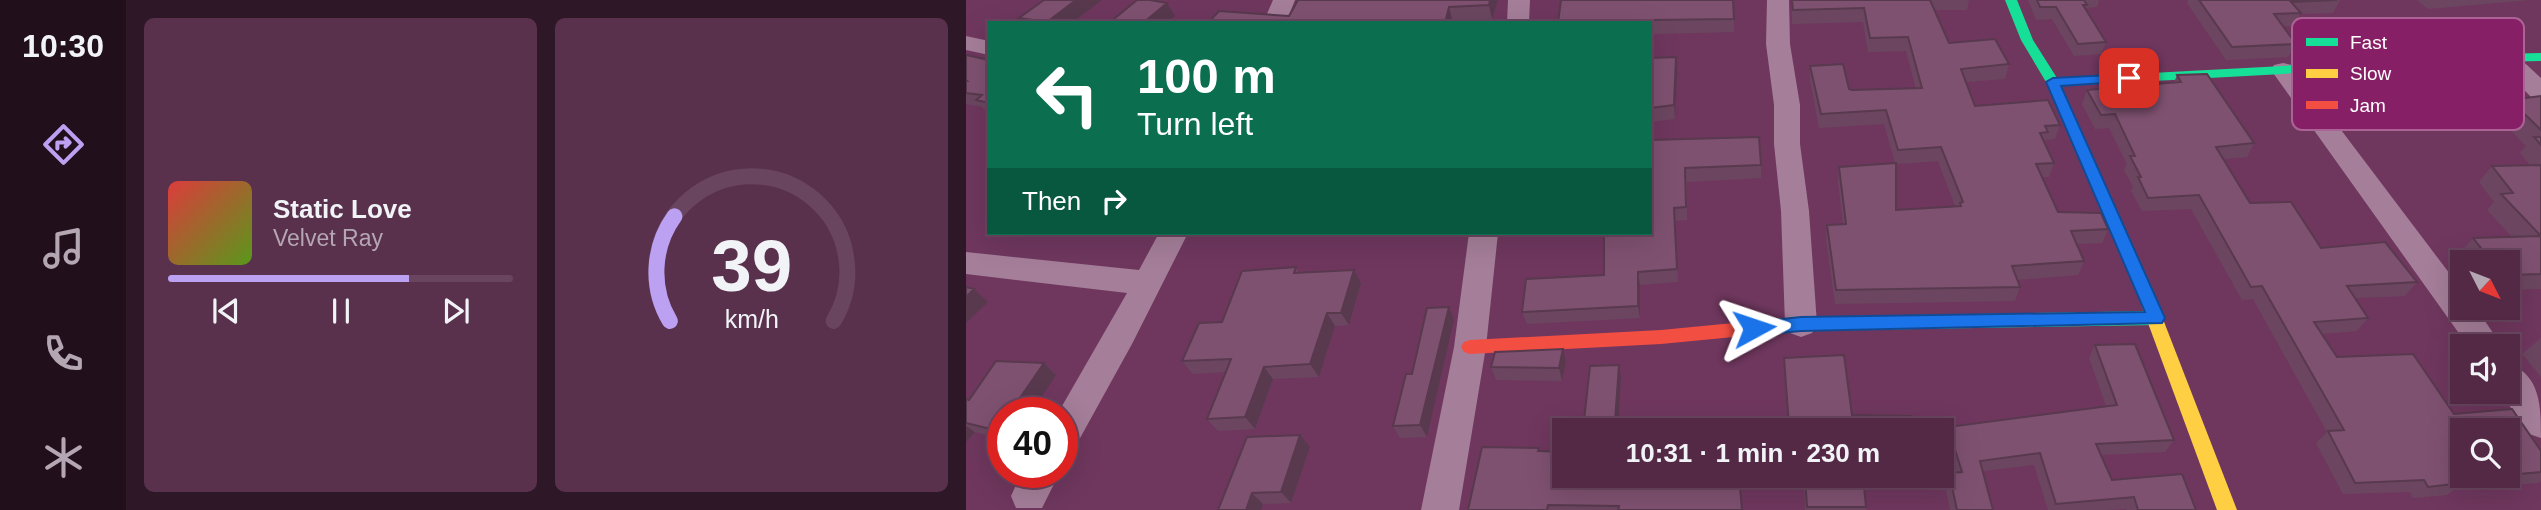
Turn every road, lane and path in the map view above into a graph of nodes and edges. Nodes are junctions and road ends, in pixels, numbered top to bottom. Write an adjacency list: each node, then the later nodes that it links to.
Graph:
1 (1284, 0): 5 (street)
2 (1519, 0): 6 (street)
3 (1778, 0): 21 (street)
4 (2011, 0): 12 (street)
5 (1276, 21)
6 (1518, 21)
7 (966, 43): 8 (street)
8 (987, 48)
9 (2292, 69): 10 (street)
10 (2283, 70): 12 (street); 13 (street)
11 (2524, 75): 14 (street)
12 (2053, 82): 20 (street)
13 (2292, 82)
14 (2541, 92)
15 (2327, 130): 22 (street)
16 (1172, 235): 19 (street)
17 (1483, 235): 23 (street)
18 (966, 262): 19 (street)
19 (1148, 284): 25 (street)
20 (2156, 318): 21 (street); 28 (street)
21 (1801, 324): 23 (street)
22 (2477, 334)
23 (1470, 347): 27 (street)
24 (2520, 394): 26 (street)
25 (1078, 409)
26 (2541, 423)
27 (1440, 510)
28 (2227, 510)

